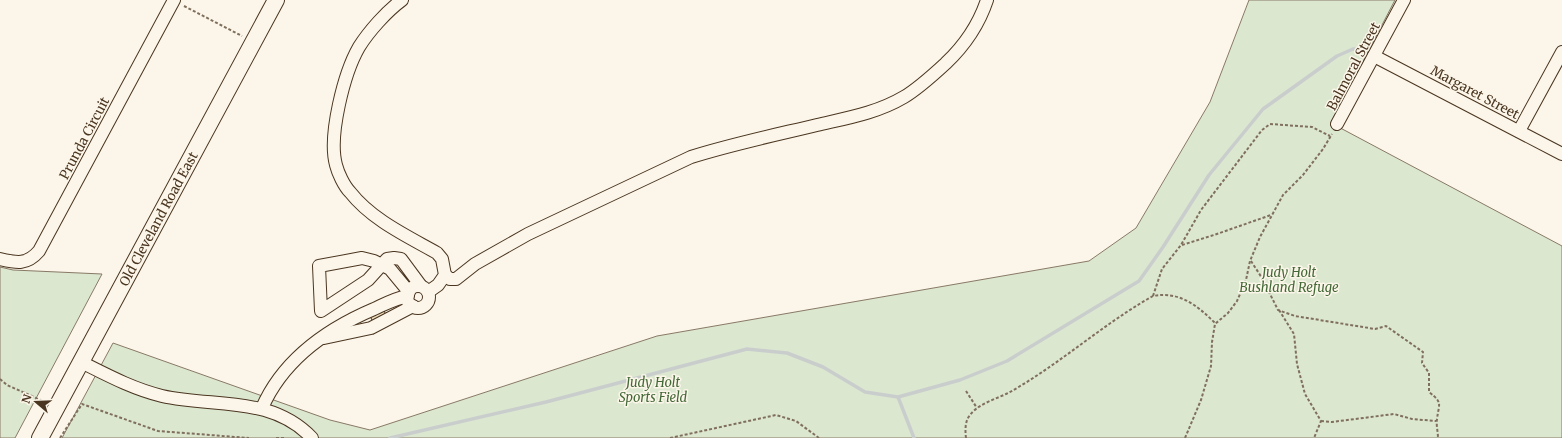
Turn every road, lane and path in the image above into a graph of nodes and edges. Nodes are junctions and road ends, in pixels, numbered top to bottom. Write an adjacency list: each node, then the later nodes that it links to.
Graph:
1 (174, 0): 6 (path); 15 (street, Prunda Circuit)
2 (276, 0): 6 (main road, Old Cleveland Road East)
3 (402, 0): 18 (street)
4 (987, 0): 18 (street)
5 (1404, 0): 8 (street, Balmoral Street)
6 (253, 42): 25 (main road, Old Cleveland Road East)
7 (1562, 52): 10 (street)
8 (1374, 56): 9 (street, Balmoral Street); 10 (street, Margaret Street)
9 (1337, 124): 11 (path)
10 (1519, 131): 12 (street, Margaret Street)
11 (1330, 136): 13 (path); 14 (path)
12 (1562, 154)
13 (1272, 214): 14 (path); 16 (path)
14 (1181, 245): 20 (path)
15 (0, 259)
16 (1250, 261): 22 (path); 23 (path)
17 (380, 265): 17 (street); 19 (street); 21 (street)
18 (445, 275): 19 (street)
19 (424, 289): 21 (street); 21 (street)
20 (1153, 296): 23 (path); 30 (path)
21 (410, 298): 24 (street); 24 (street)
22 (1278, 310): 31 (path); 32 (path)
23 (1215, 324): 42 (path)
24 (321, 338): 29 (street)
25 (80, 362): 28 (main road, Old Cleveland Road East); 29 (street)
26 (0, 379): 28 (path)
27 (966, 391): 30 (path)
28 (57, 407): 33 (main road, Old Cleveland Road East)
29 (262, 408): 38 (street)
30 (977, 408): 41 (path)
31 (1321, 421): 32 (path); 43 (path)
32 (1436, 421): 44 (path)
33 (40, 438)
34 (60, 438): 35 (path)
35 (249, 438)
36 (276, 438): 37 (path)
37 (286, 438)
38 (312, 438)
39 (670, 438): 40 (path)
40 (819, 438)
41 (966, 438)
42 (1185, 438)
43 (1314, 438)
44 (1438, 438)

